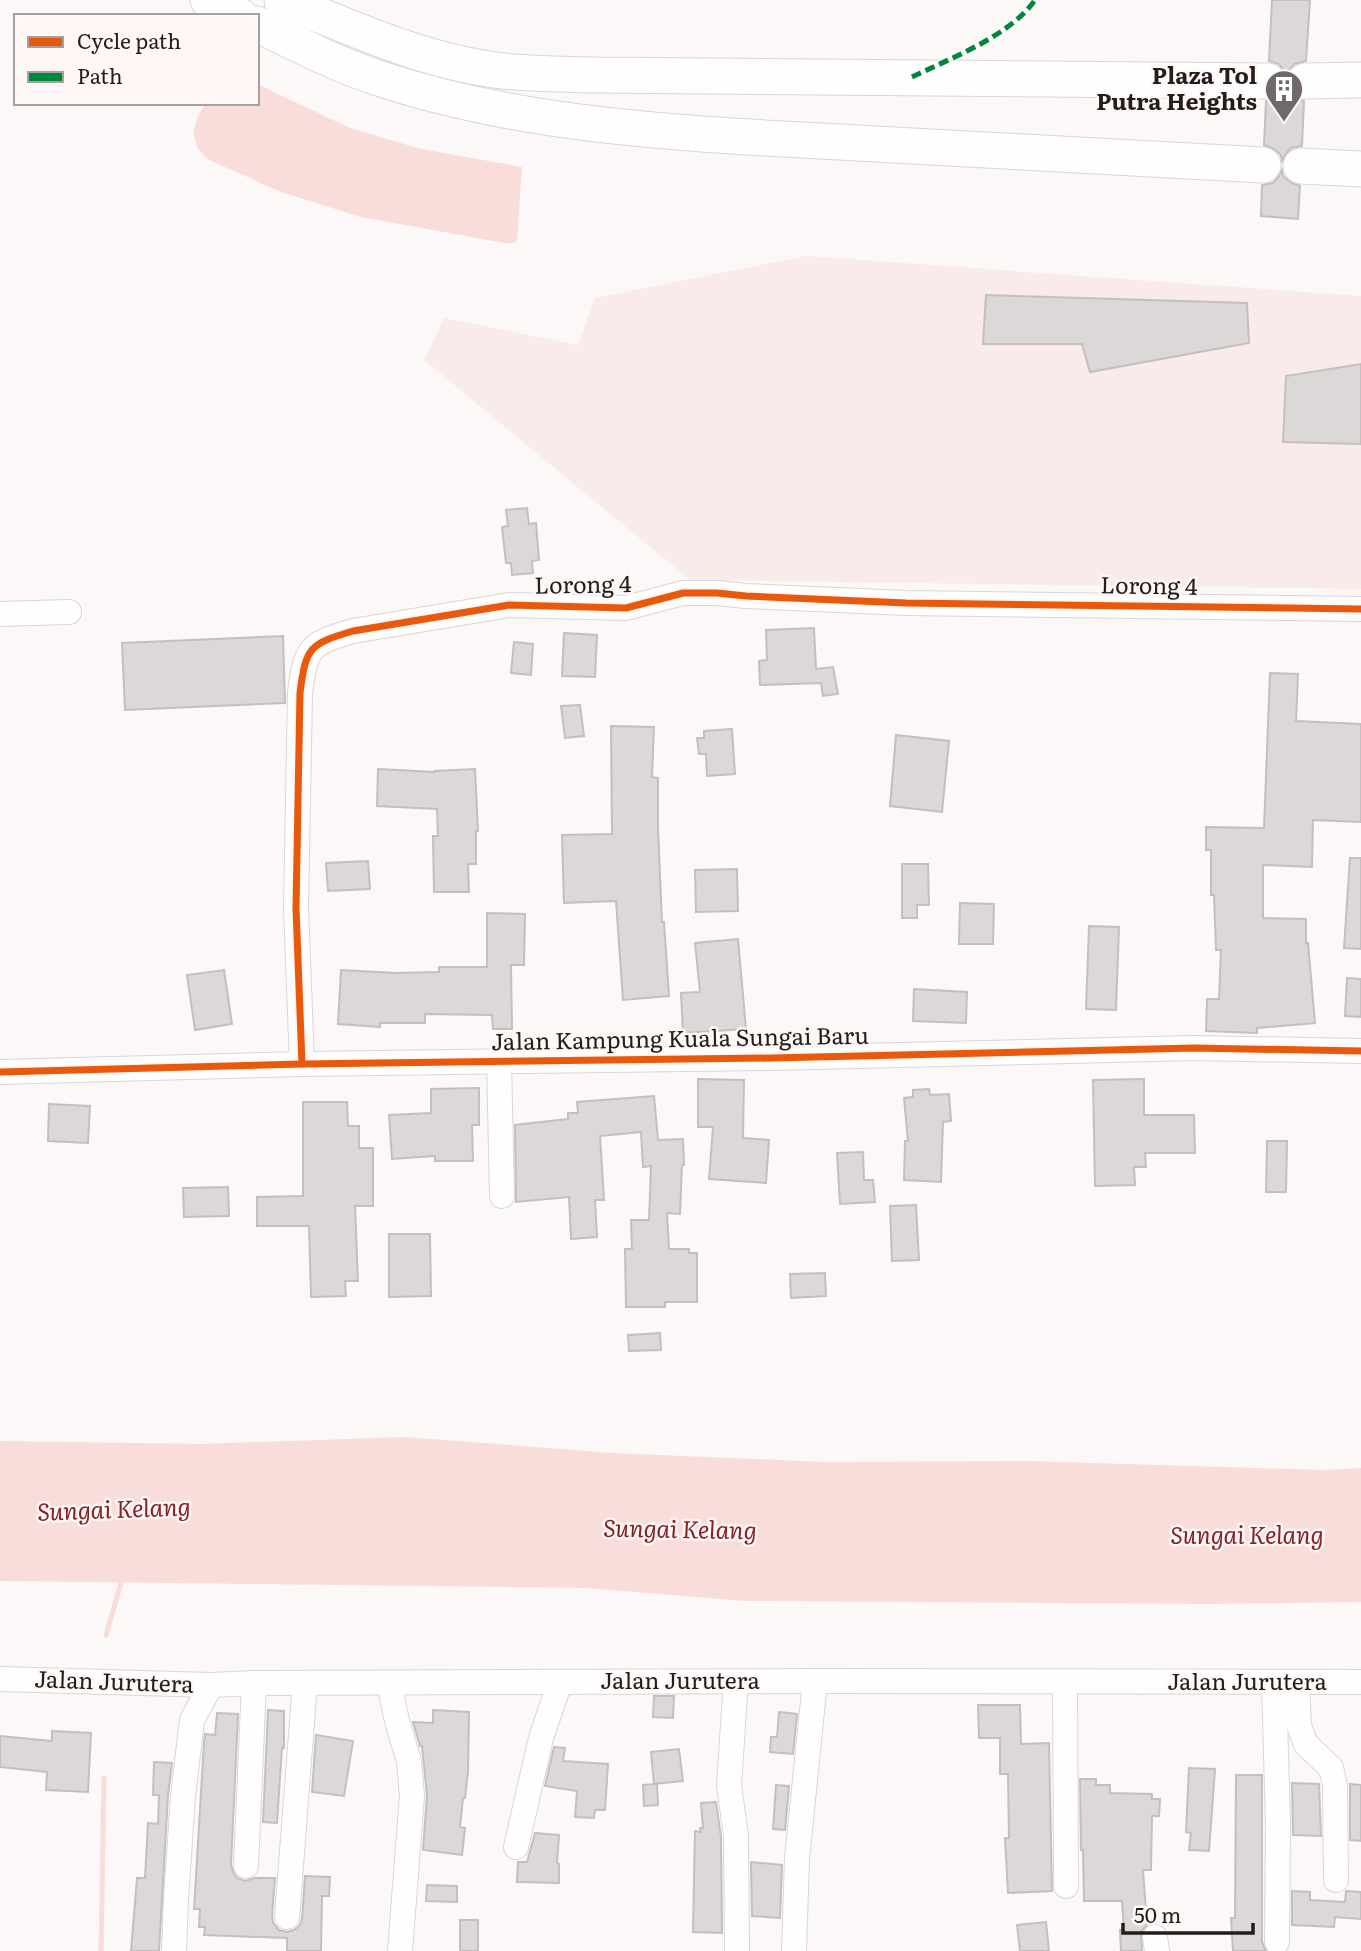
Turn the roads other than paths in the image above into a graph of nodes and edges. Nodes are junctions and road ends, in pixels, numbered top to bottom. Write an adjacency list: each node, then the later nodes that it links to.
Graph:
1 (208, 0): 3 (highway)
2 (282, 0): 6 (highway)
3 (236, 14)
4 (259, 25): 8 (highway)
5 (1361, 80): 7 (highway)
6 (1268, 81)
7 (1306, 81)
8 (1263, 166)
9 (1301, 166): 10 (highway)
10 (1361, 169)
11 (1361, 609): 16 (street, Lorong 4)
12 (68, 612): 13 (street)
13 (0, 614)
14 (1361, 1051): 15 (street, Jalan Kampung Kuala Sungai Baru)
15 (499, 1062): 16 (street, Jalan Kampung Kuala Sungai Baru); 18 (street)
16 (302, 1064): 17 (street, Jalan Kampung Kuala Sungai Baru)
17 (0, 1072)
18 (502, 1196)
19 (0, 1679): 29 (street, Jalan Jurutera)
20 (736, 1681): 21 (street, Jalan Jurutera); 24 (street, Jalan Jurutera); 38 (street)
21 (815, 1681): 22 (street, Jalan Jurutera); 39 (street)
22 (1065, 1681): 25 (street, Jalan Jurutera); 33 (street)
23 (389, 1682): 24 (street, Jalan Jurutera); 28 (street, Jalan Jurutera); 37 (street)
24 (560, 1682): 30 (street)
25 (1285, 1682): 26 (street, Jalan Jurutera); 32 (street); 35 (street)
26 (1361, 1682)
27 (254, 1683): 28 (street, Jalan Jurutera); 29 (street, Jalan Jurutera); 31 (street)
28 (305, 1683): 34 (street)
29 (211, 1685): 36 (street)
30 (516, 1847)
31 (246, 1866)
32 (1336, 1880)
33 (1066, 1886)
34 (287, 1917)
35 (1277, 1942)
36 (174, 1951)
37 (400, 1951)
38 (737, 1951)
39 (794, 1951)

